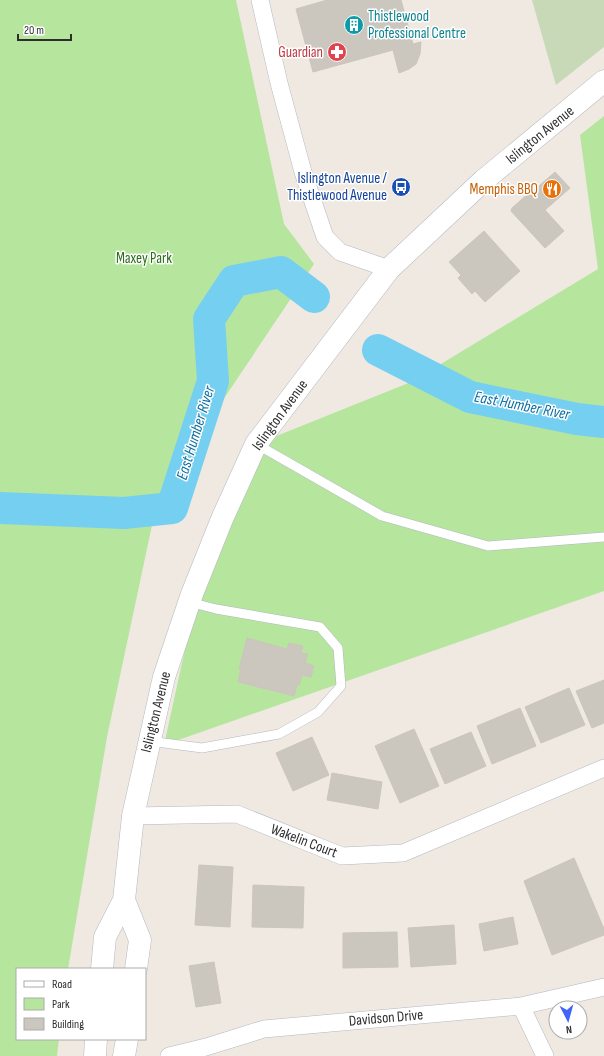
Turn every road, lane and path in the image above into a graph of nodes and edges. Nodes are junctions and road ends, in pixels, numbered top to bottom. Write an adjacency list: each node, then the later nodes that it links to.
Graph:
1 (260, 0): 3 (street)
2 (604, 81): 3 (main road, Islington Avenue)
3 (390, 269): 4 (main road, Islington Avenue)
4 (256, 444): 5 (lane); 6 (main road, Islington Avenue)
5 (604, 537)
6 (189, 602): 7 (main road, Islington Avenue); 7 (lane)
7 (149, 741): 9 (main road, Islington Avenue)
8 (604, 768): 9 (street, Wakelin Court)
9 (133, 816): 10 (main road, Islington Avenue)
10 (124, 900): 11 (main road, Islington Avenue); 12 (main road, Islington Avenue)
11 (102, 968)
12 (136, 968)
13 (604, 987): 14 (street, Davidson Drive)
14 (521, 1006): 19 (street, Davidson Drive); 20 (street)
15 (96, 1040): 17 (main road)
16 (127, 1040): 18 (main road)
17 (94, 1056)
18 (124, 1056)
19 (169, 1056)
20 (544, 1056)

